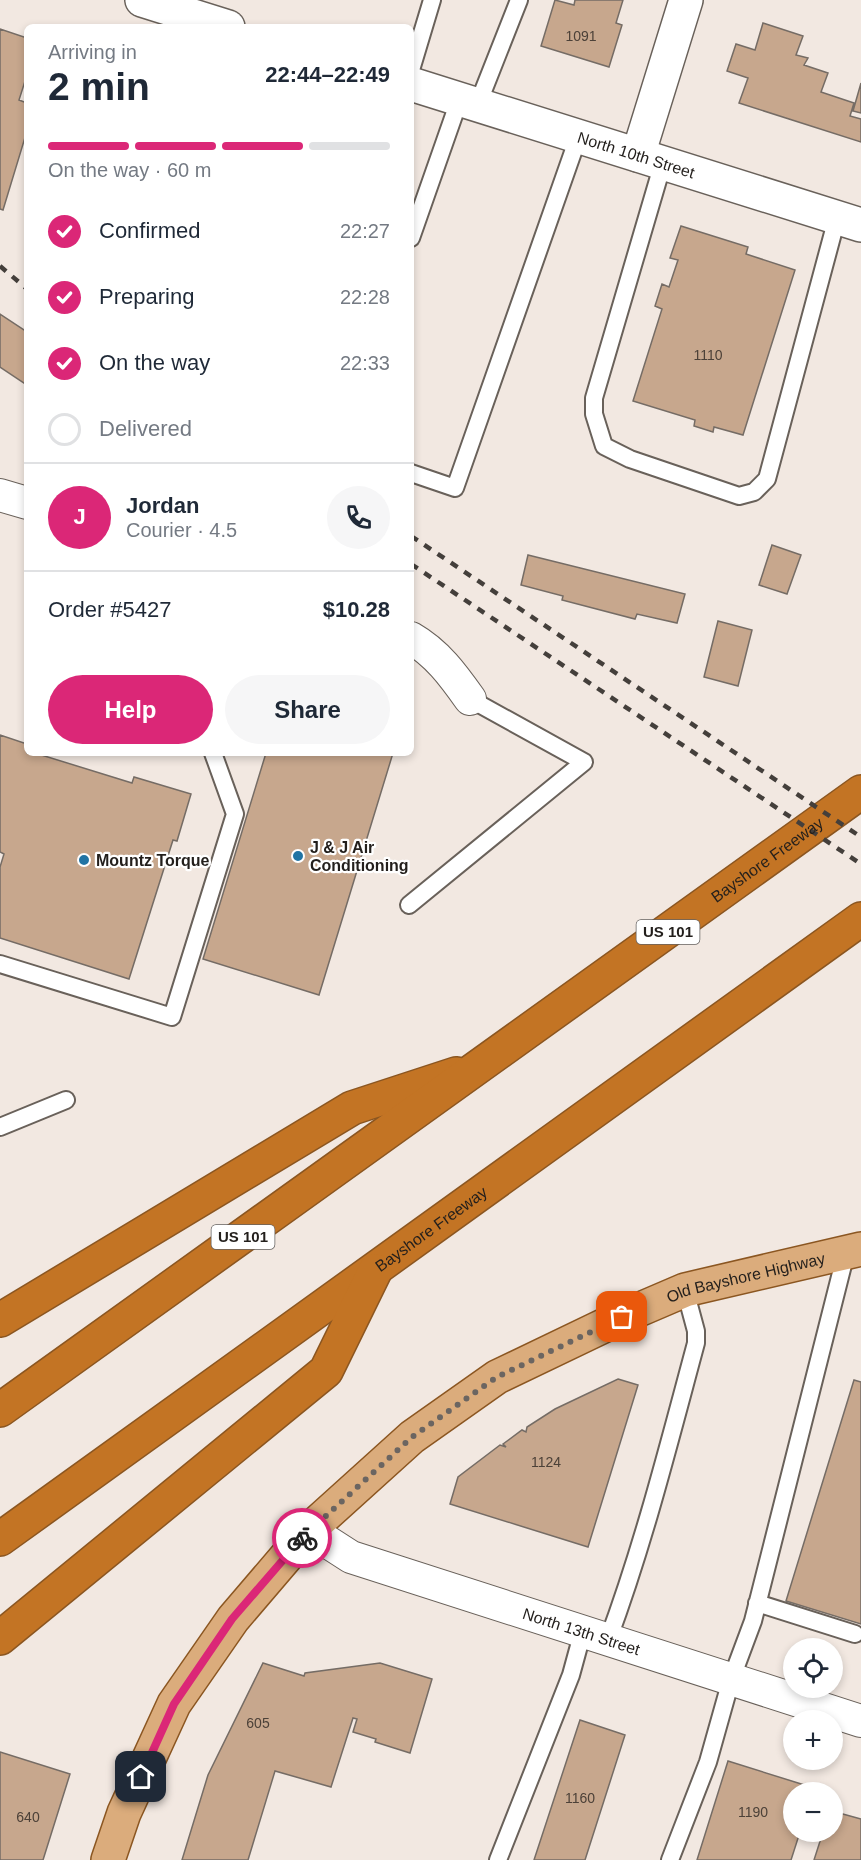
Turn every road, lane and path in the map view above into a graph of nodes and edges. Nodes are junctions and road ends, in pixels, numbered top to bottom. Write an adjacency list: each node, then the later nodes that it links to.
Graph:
1 (142, 0): 5 (main road)
2 (432, 0): 6 (lane)
3 (519, 0): 8 (lane)
4 (686, 0): 10 (main road)
5 (218, 24)
6 (414, 60)
7 (414, 85): 8 (main road, North 10th Street)
8 (469, 101): 9 (main road, North 10th Street); 12 (lane)
9 (579, 135): 10 (main road, North 10th Street); 13 (lane)
10 (651, 159): 11 (main road, North 10th Street); 11 (lane)
11 (849, 221)
12 (414, 231)
13 (414, 474)
14 (0, 495): 15 (street)
15 (24, 502)
16 (414, 640): 17 (street)
17 (470, 699): 20 (lane)
18 (214, 756): 22 (lane)
19 (861, 792): 23 (highway, Bayshore Freeway / US 101)
20 (409, 905)
21 (861, 919): 27 (highway, Bayshore Freeway)
22 (0, 964)
23 (486, 1064): 29 (highway); 30 (highway, Bayshore Freeway / US 101)
24 (66, 1100): 25 (lane)
25 (0, 1127)
26 (853, 1251): 28 (main road, Old Bayshore Highway); 33 (lane)
27 (376, 1268): 32 (highway, Bayshore Freeway); 36 (highway)
28 (685, 1290): 31 (main road, Old Bayshore Highway); 35 (lane)
29 (0, 1320)
30 (0, 1410)
31 (309, 1530): 35 (street, North 13th Street); 39 (main road, Old Bayshore Highway)
32 (0, 1539)
33 (757, 1603): 34 (lane); 37 (lane)
34 (855, 1634)
35 (595, 1635): 37 (street, North 13th Street); 40 (lane)
36 (0, 1638)
37 (731, 1680): 38 (street, North 13th Street); 41 (lane)
38 (861, 1721)
39 (108, 1860)
40 (498, 1860)
41 (670, 1860)

